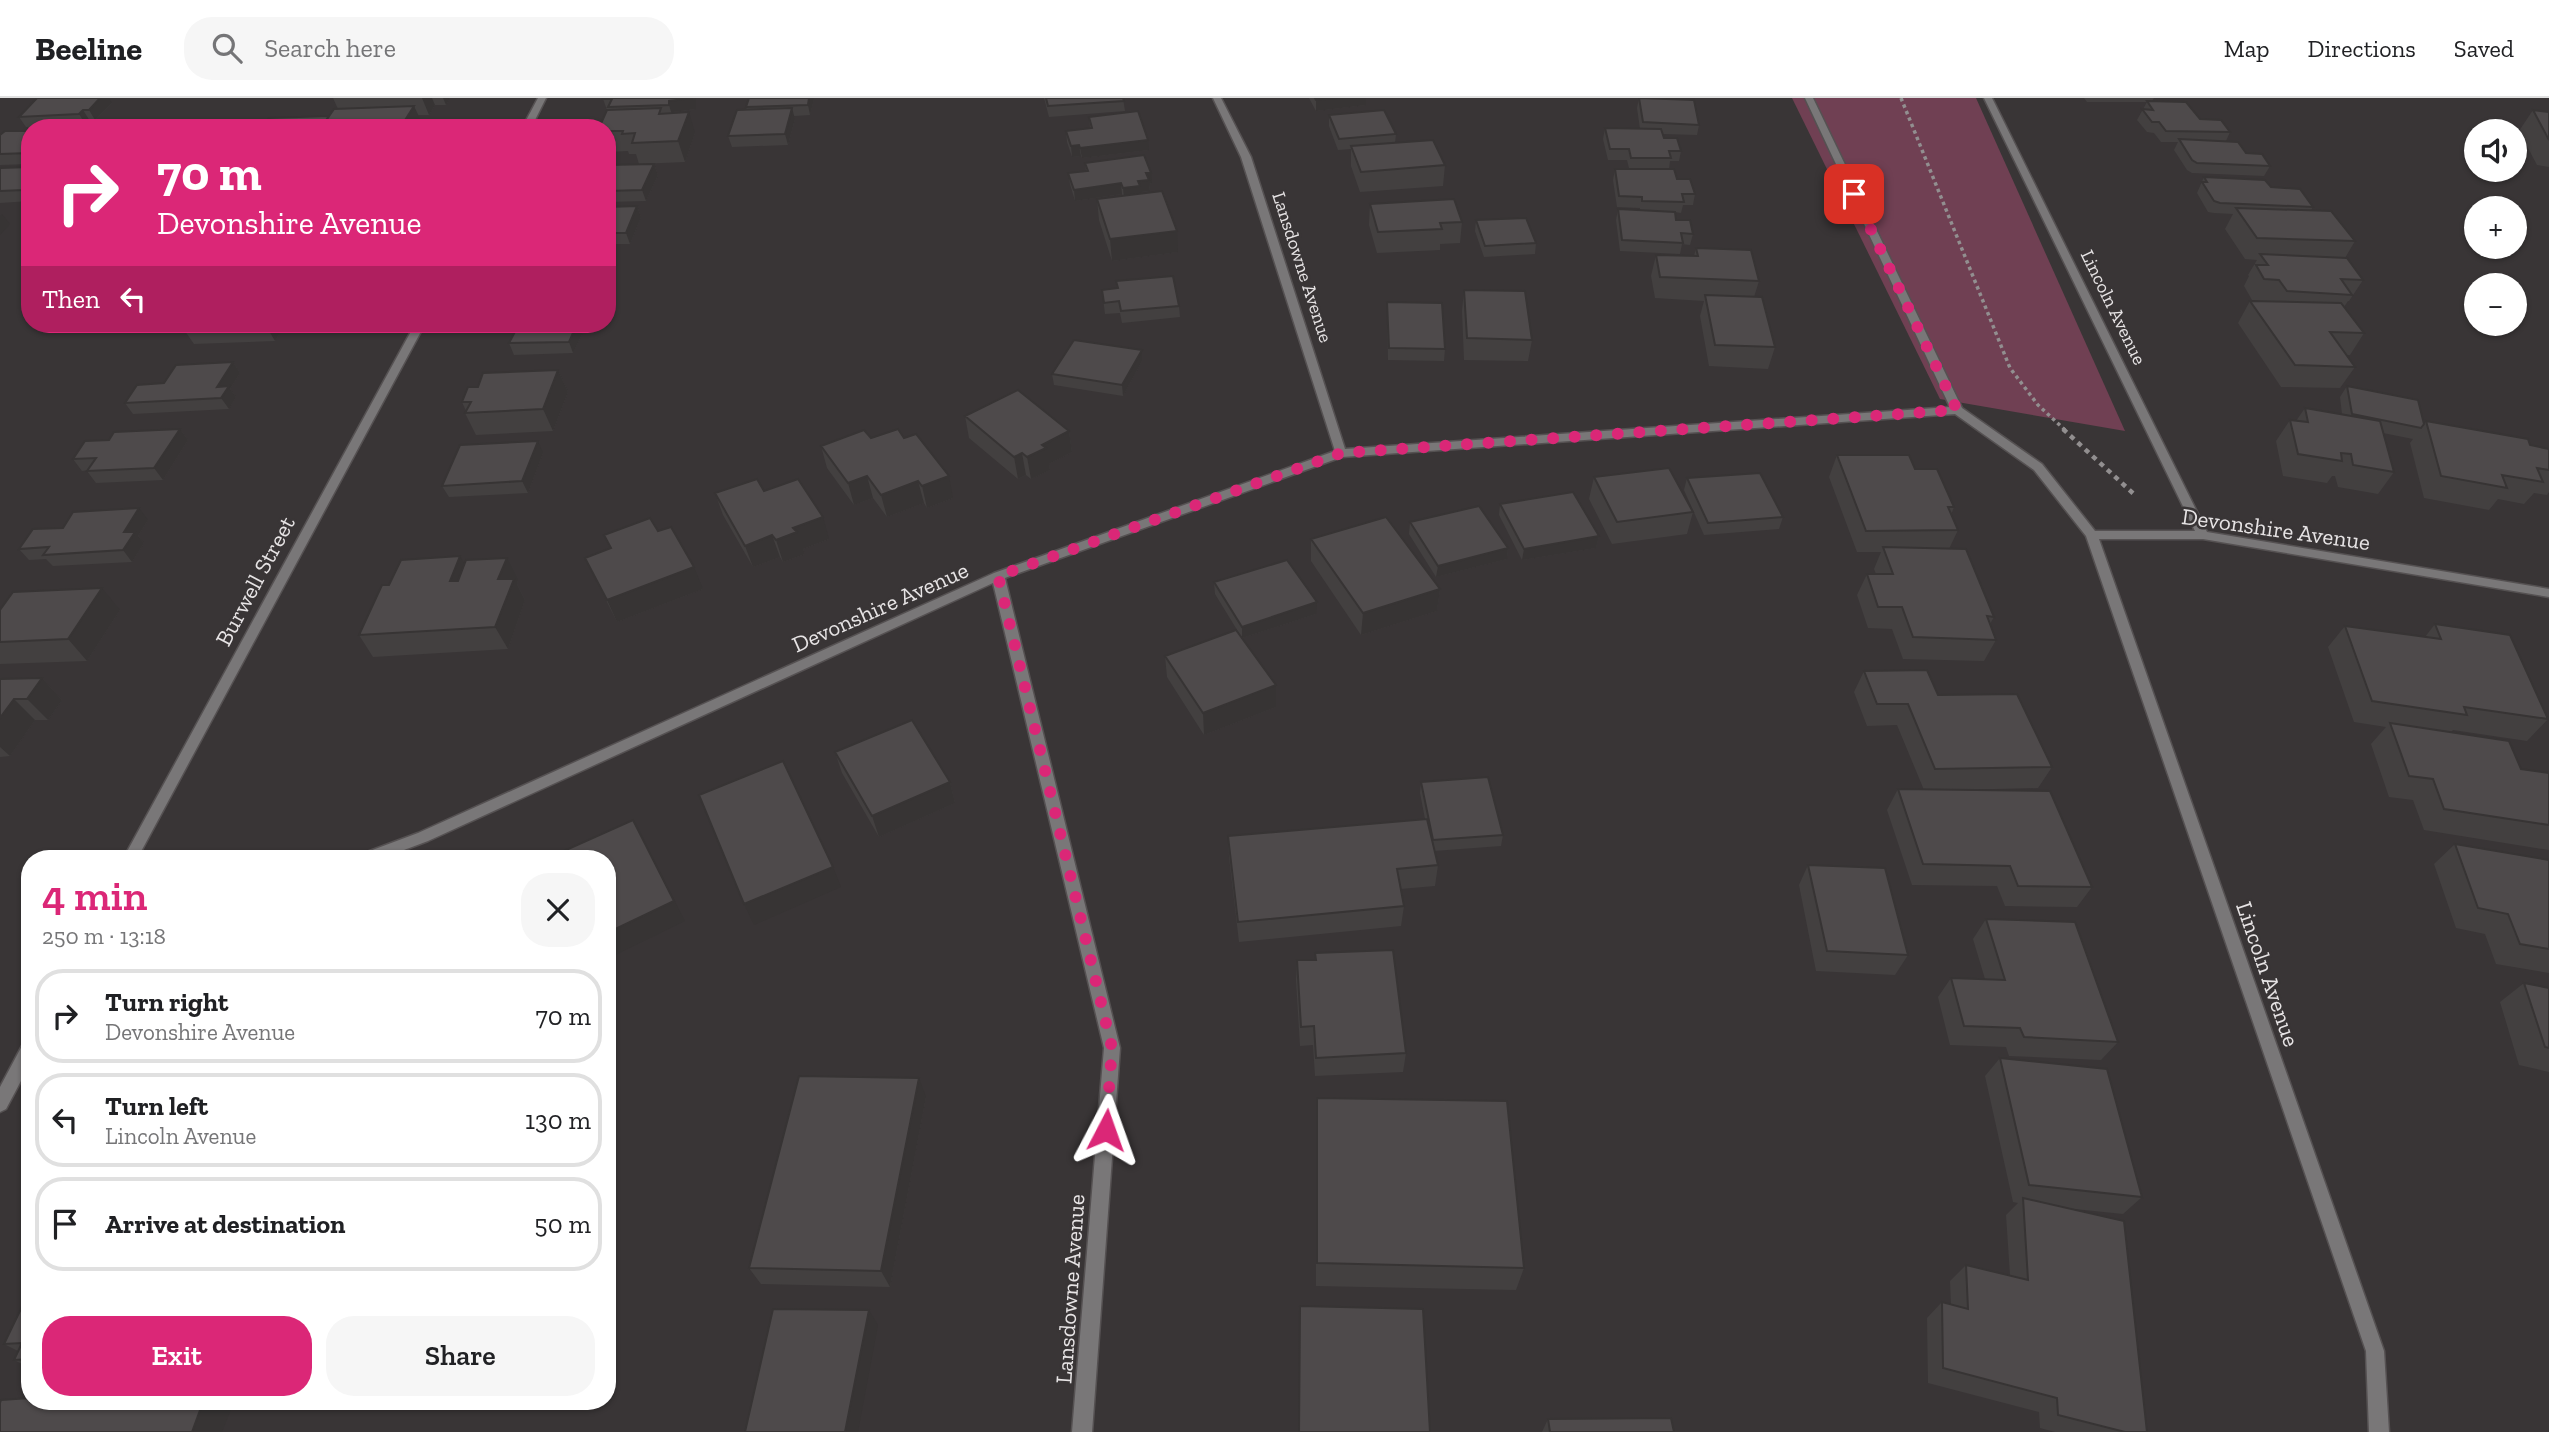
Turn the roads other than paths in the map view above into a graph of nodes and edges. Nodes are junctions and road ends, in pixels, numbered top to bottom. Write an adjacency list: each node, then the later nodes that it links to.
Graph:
1 (542, 98): 5 (street)
2 (1217, 98): 8 (street, Lansdowne Avenue)
3 (1808, 98): 7 (street)
4 (1988, 98): 10 (street, Lincoln Avenue)
5 (531, 119)
6 (415, 333): 13 (street, Burwell Street)
7 (1957, 410): 8 (street, Devonshire Avenue); 9 (street)
8 (1341, 453): 11 (street, Devonshire Avenue)
9 (2092, 535): 10 (street, Devonshire Avenue); 18 (street, Lincoln Avenue)
10 (2203, 535): 12 (street, Devonshire Avenue)
11 (998, 576): 14 (street, Devonshire Avenue); 17 (street, Lansdowne Avenue)
12 (2549, 593)
13 (135, 850)
14 (388, 850)
15 (21, 1064): 16 (street)
16 (0, 1104)
17 (1082, 1432)
18 (2379, 1432)

